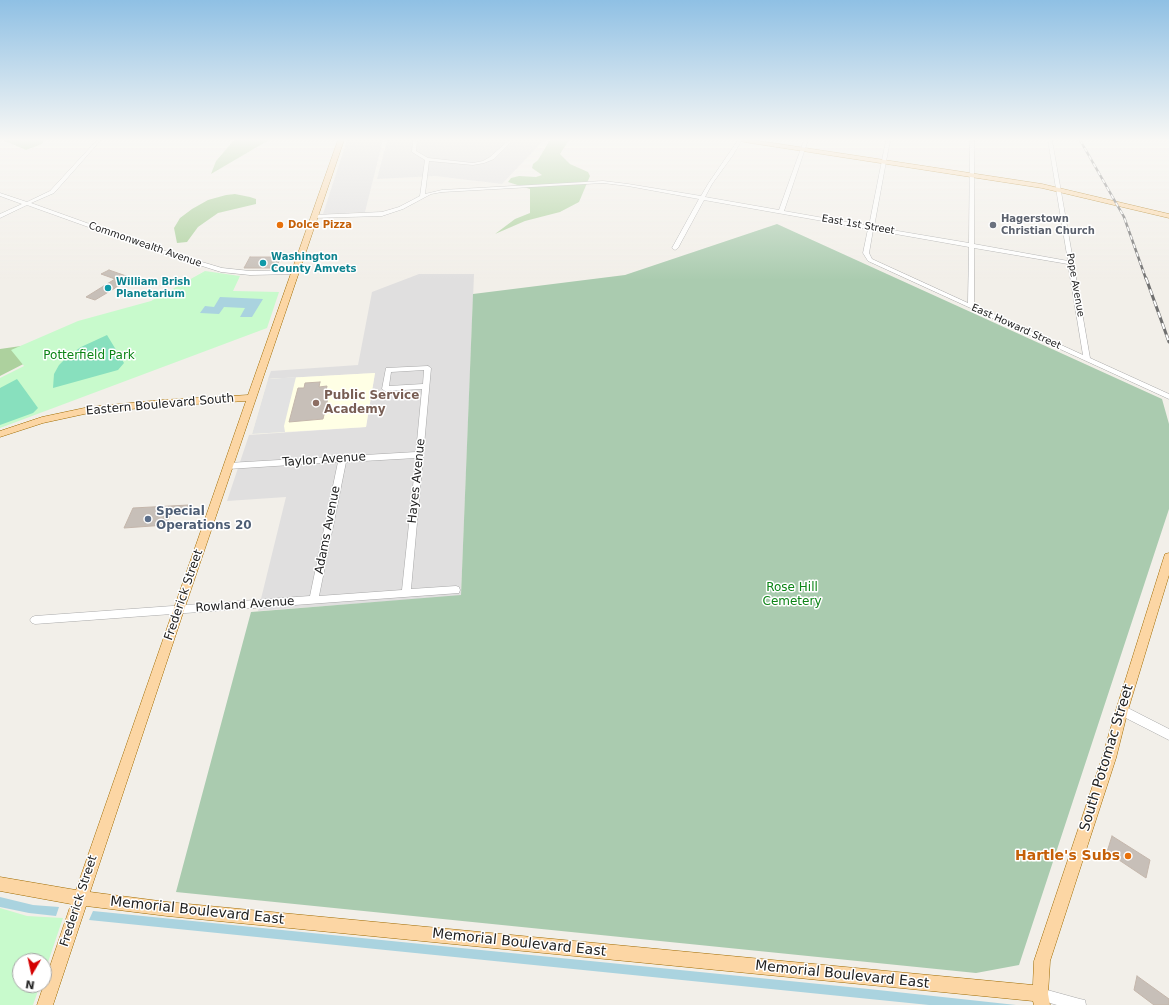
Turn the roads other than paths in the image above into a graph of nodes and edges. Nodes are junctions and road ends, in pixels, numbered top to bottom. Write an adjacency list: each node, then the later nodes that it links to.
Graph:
1 (57, 187): 14 (street)
2 (325, 187): 19 (main road, Frederick Street)
3 (423, 187): 12 (street)
4 (512, 187): 12 (street, East 1st Street)
5 (639, 187): 13 (street, East 1st Street)
6 (708, 187): 13 (street)
7 (790, 187): 15 (street)
8 (879, 187): 20 (street)
9 (972, 187): 21 (street)
10 (1058, 187): 16 (main road); 18 (main road); 23 (street, Pope Avenue)
11 (0, 194): 14 (street, Commonwealth Avenue)
12 (422, 197): 19 (street, East 1st Street)
13 (702, 198): 15 (street, East 1st Street); 22 (street)
14 (28, 204): 17 (street); 24 (street, Commonwealth Avenue)
15 (781, 212): 20 (street, East 1st Street)
16 (1169, 212)
17 (0, 216)
18 (1169, 216)
19 (314, 218): 24 (main road, Frederick Street)
20 (871, 228): 21 (street, East 1st Street); 25 (street, East Howard Street)
21 (972, 245): 23 (street, East 1st Street); 25 (street)
22 (675, 248)
23 (1071, 263): 26 (street, Pope Avenue)
24 (295, 272): 29 (main road, Frederick Street)
25 (971, 307): 26 (street, East Howard Street)
26 (1087, 359): 28 (street, East Howard Street)
27 (426, 386): 27 (street, Hayes Avenue); 31 (street, Hayes Avenue)
28 (1169, 397)
29 (251, 398): 30 (main road, Eastern Boulevard South); 33 (main road, Frederick Street)
30 (0, 434)
31 (420, 455): 32 (street, Taylor Avenue); 36 (street, Hayes Avenue)
32 (343, 459): 33 (street, Taylor Avenue); 37 (street, Adams Avenue)
33 (228, 466): 38 (main road, Frederick Street)
34 (1169, 557): 40 (main road, South Potomac Street)
35 (456, 590): 36 (street, Rowland Avenue)
36 (406, 593): 37 (street, Rowland Avenue)
37 (314, 600): 38 (street, Rowland Avenue)
38 (178, 610): 39 (street, Rowland Avenue); 43 (main road, Frederick Street)
39 (35, 620)
40 (1122, 710): 41 (street); 44 (main road, South Potomac Street)
41 (1169, 735)
42 (0, 884): 43 (main road, Memorial Boulevard East)
43 (80, 898): 44 (main road, Memorial Boulevard East); 45 (main road, Frederick Street)
44 (1041, 999): 46 (street)
45 (44, 1005)
46 (1080, 1005)

